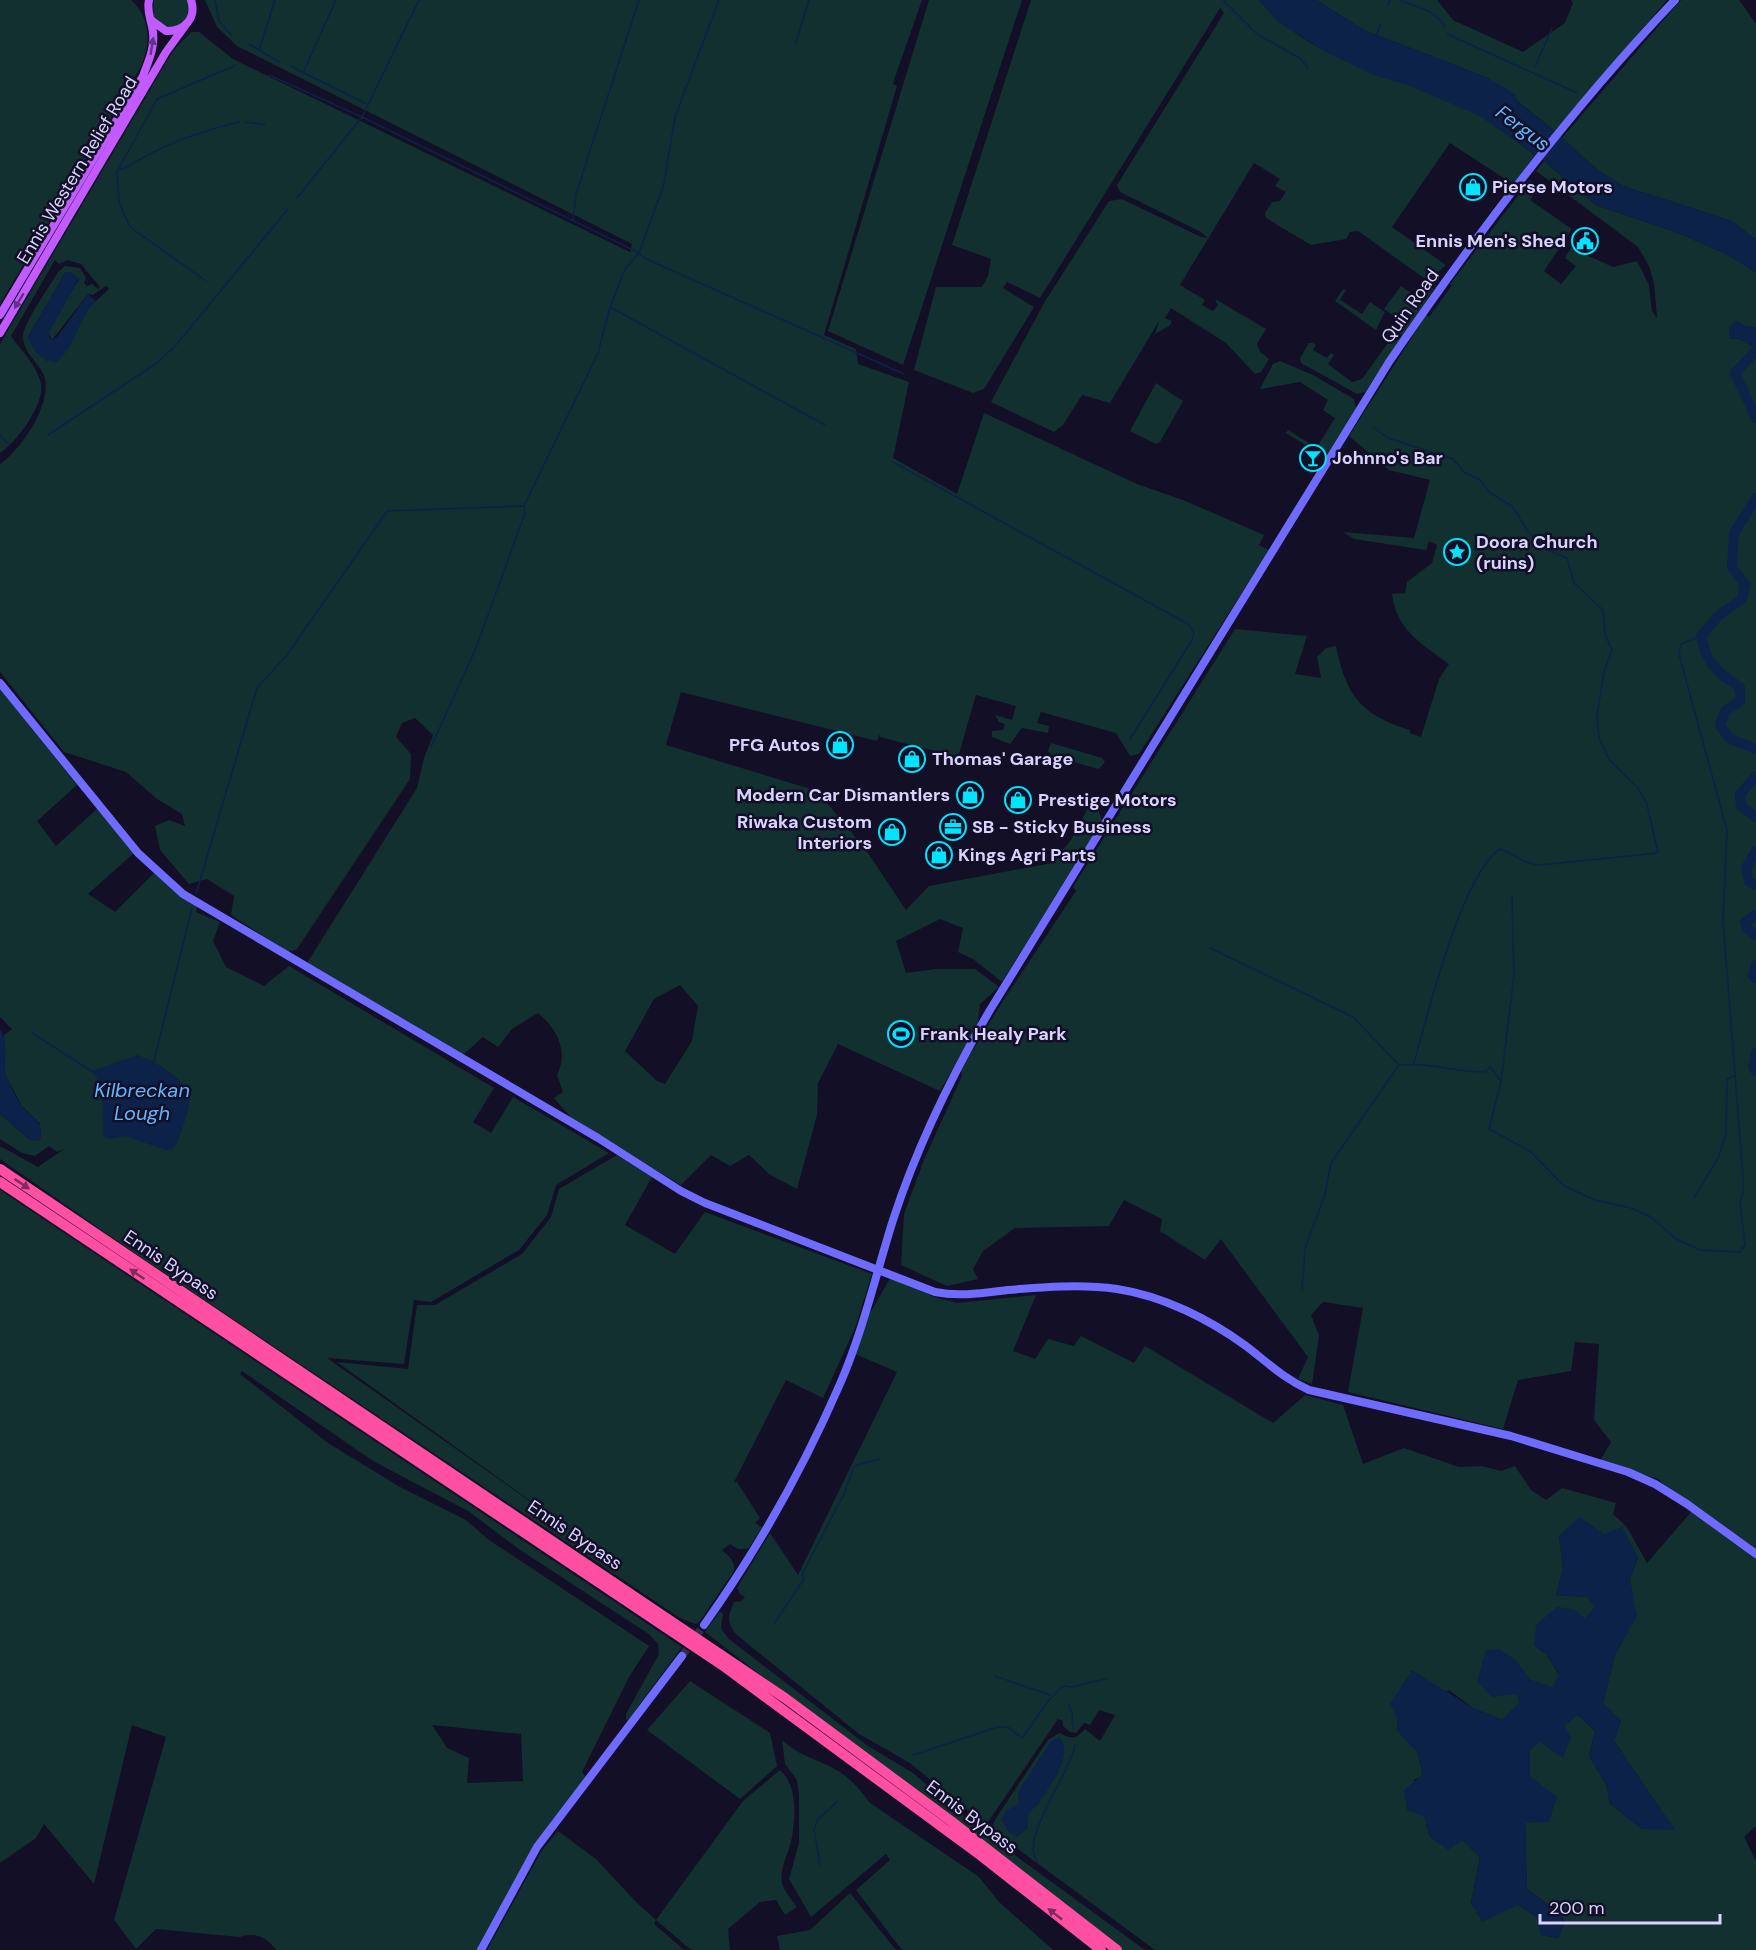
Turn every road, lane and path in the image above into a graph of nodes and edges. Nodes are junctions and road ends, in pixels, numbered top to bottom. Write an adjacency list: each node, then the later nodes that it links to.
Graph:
1 (149, 0): 4 (main road, Ennis Western Relief Road)
2 (191, 0): 5 (main road)
3 (1675, 0): 11 (main road, Quin Road)
4 (150, 20): 5 (main road); 6 (main road, Ennis Western Relief Road, one-way to 4)
5 (185, 26): 7 (main road, Ennis Western Relief Road, one-way to 7)
6 (0, 315)
7 (0, 333)
8 (0, 683): 11 (main road)
9 (0, 1169): 17 (highway, Ennis Bypass, one-way to 17)
10 (0, 1182): 16 (highway, Ennis Bypass, one-way to 10)
11 (879, 1269): 12 (main road); 13 (main road, Quin Road)
12 (1756, 1554)
13 (704, 1625)
14 (682, 1656): 15 (main road)
15 (481, 1950)
16 (1101, 1950)
17 (1117, 1950)

